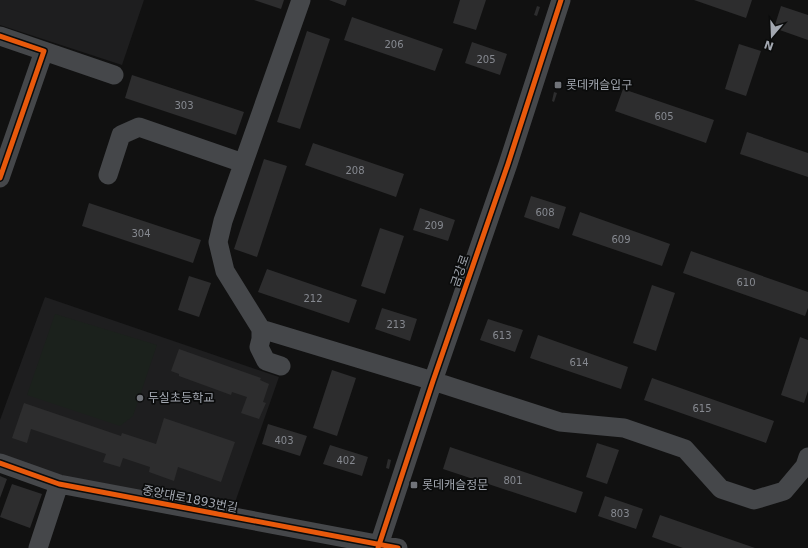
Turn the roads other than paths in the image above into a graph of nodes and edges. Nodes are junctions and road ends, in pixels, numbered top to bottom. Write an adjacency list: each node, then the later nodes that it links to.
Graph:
1 (302, 0): 6 (street)
2 (561, 0): 11 (street, 금강로)
3 (0, 36): 4 (street)
4 (44, 51): 5 (street); 8 (street)
5 (114, 75)
6 (243, 163): 7 (street); 9 (street)
7 (108, 175)
8 (0, 178)
9 (262, 329): 10 (street); 11 (street)
10 (281, 366)
11 (433, 381): 12 (street); 15 (street, 금강로)
12 (808, 457)
13 (0, 464): 14 (street, 중앙대로1893번길)
14 (59, 484): 15 (street, 중앙대로1893번길); 16 (street)
15 (378, 546): 17 (street, 중앙대로1893번길)
16 (38, 548)
17 (398, 548)

